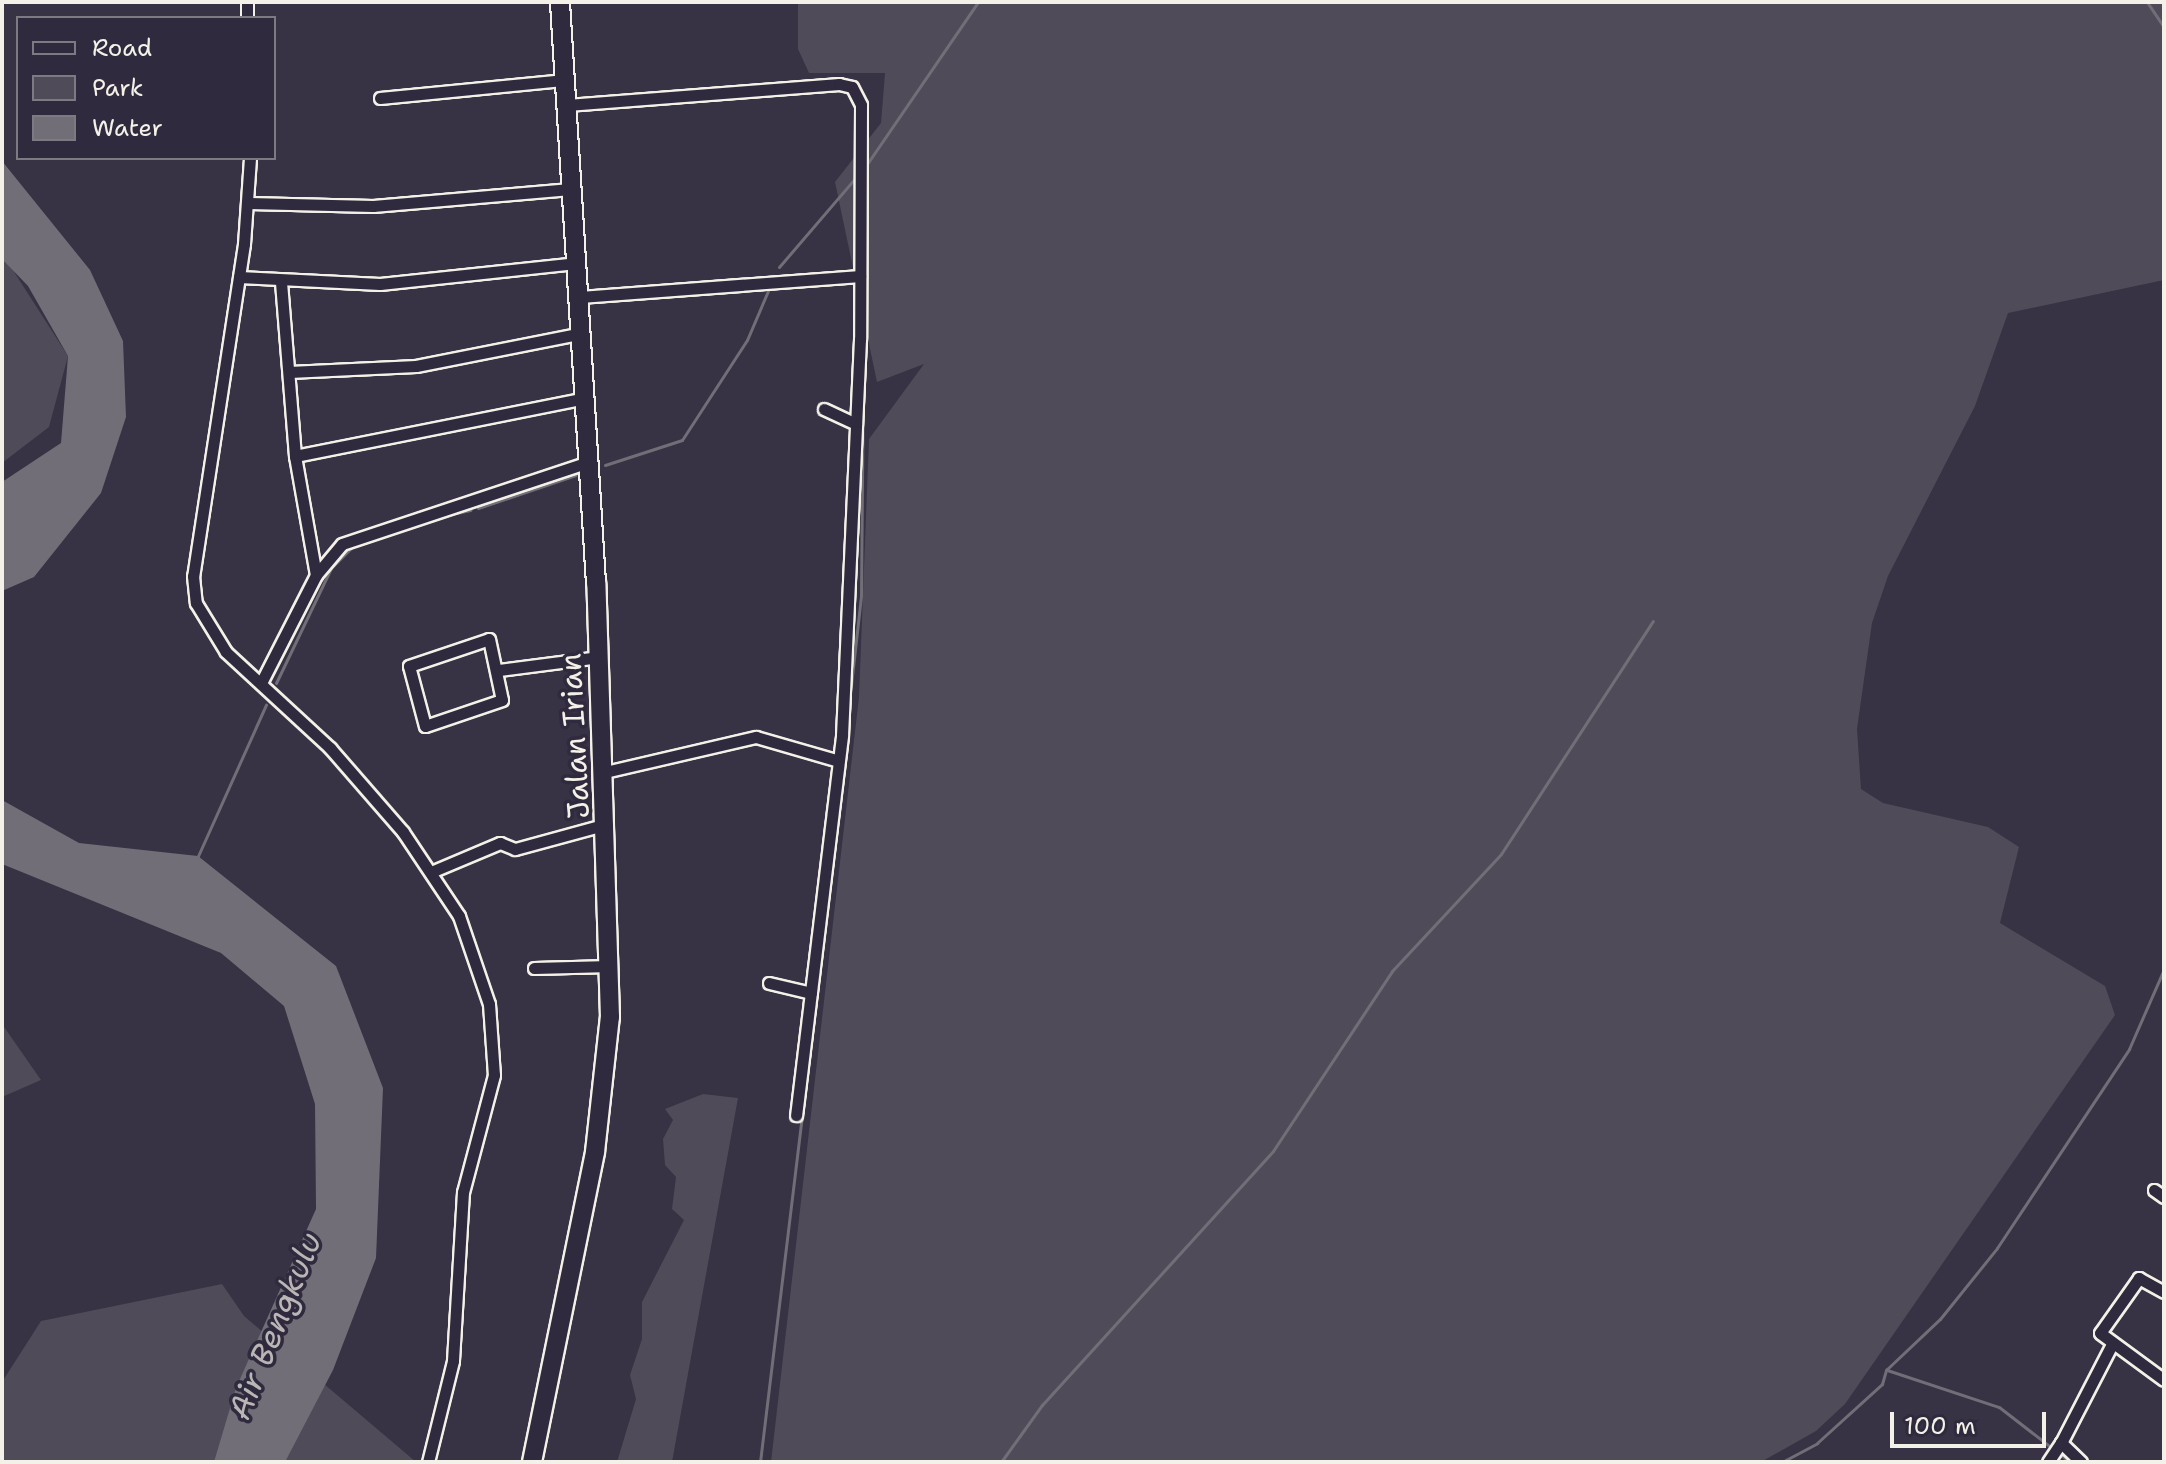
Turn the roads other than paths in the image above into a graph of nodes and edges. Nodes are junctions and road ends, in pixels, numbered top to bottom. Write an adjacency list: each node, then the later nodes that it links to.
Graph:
1 (560, 2): 2 (main road, Jalan Irian)
2 (565, 80): 3 (street); 4 (main road, Jalan Irian)
3 (380, 98)
4 (567, 105): 6 (main road, Jalan Irian); 9 (street)
5 (250, 160): 7 (street)
6 (573, 189): 7 (street); 8 (main road, Jalan Irian)
7 (249, 203): 10 (street)
8 (578, 263): 11 (street); 12 (main road, Jalan Irian)
9 (860, 276): 12 (street); 17 (street)
10 (239, 277): 11 (street); 23 (street)
11 (281, 282): 14 (street)
12 (580, 297): 13 (main road, Jalan Irian)
13 (583, 333): 14 (street); 15 (main road, Jalan Irian)
14 (289, 372): 18 (street)
15 (586, 398): 18 (street); 19 (main road, Jalan Irian)
16 (824, 409): 17 (street)
17 (856, 424): 24 (street)
18 (295, 456): 20 (street)
19 (588, 462): 20 (street); 21 (main road, Jalan Irian)
20 (316, 575): 23 (street)
21 (599, 657): 22 (street); 25 (main road, Jalan Irian)
22 (499, 670): 22 (street)
23 (262, 681): 27 (street)
24 (839, 761): 25 (street); 31 (street)
25 (605, 772): 26 (main road, Jalan Irian)
26 (607, 824): 27 (street); 28 (main road, Jalan Irian)
27 (431, 872): 37 (street)
28 (610, 966): 29 (street); 38 (main road, Jalan Irian)
29 (534, 968)
30 (769, 983): 31 (street)
31 (811, 993): 32 (street)
32 (796, 1115)
33 (2164, 1292): 34 (street)
34 (2112, 1344): 35 (street); 36 (street)
35 (2164, 1380)
36 (2054, 1454): 39 (street)
37 (428, 1462)
38 (533, 1462)
39 (2081, 1462)

